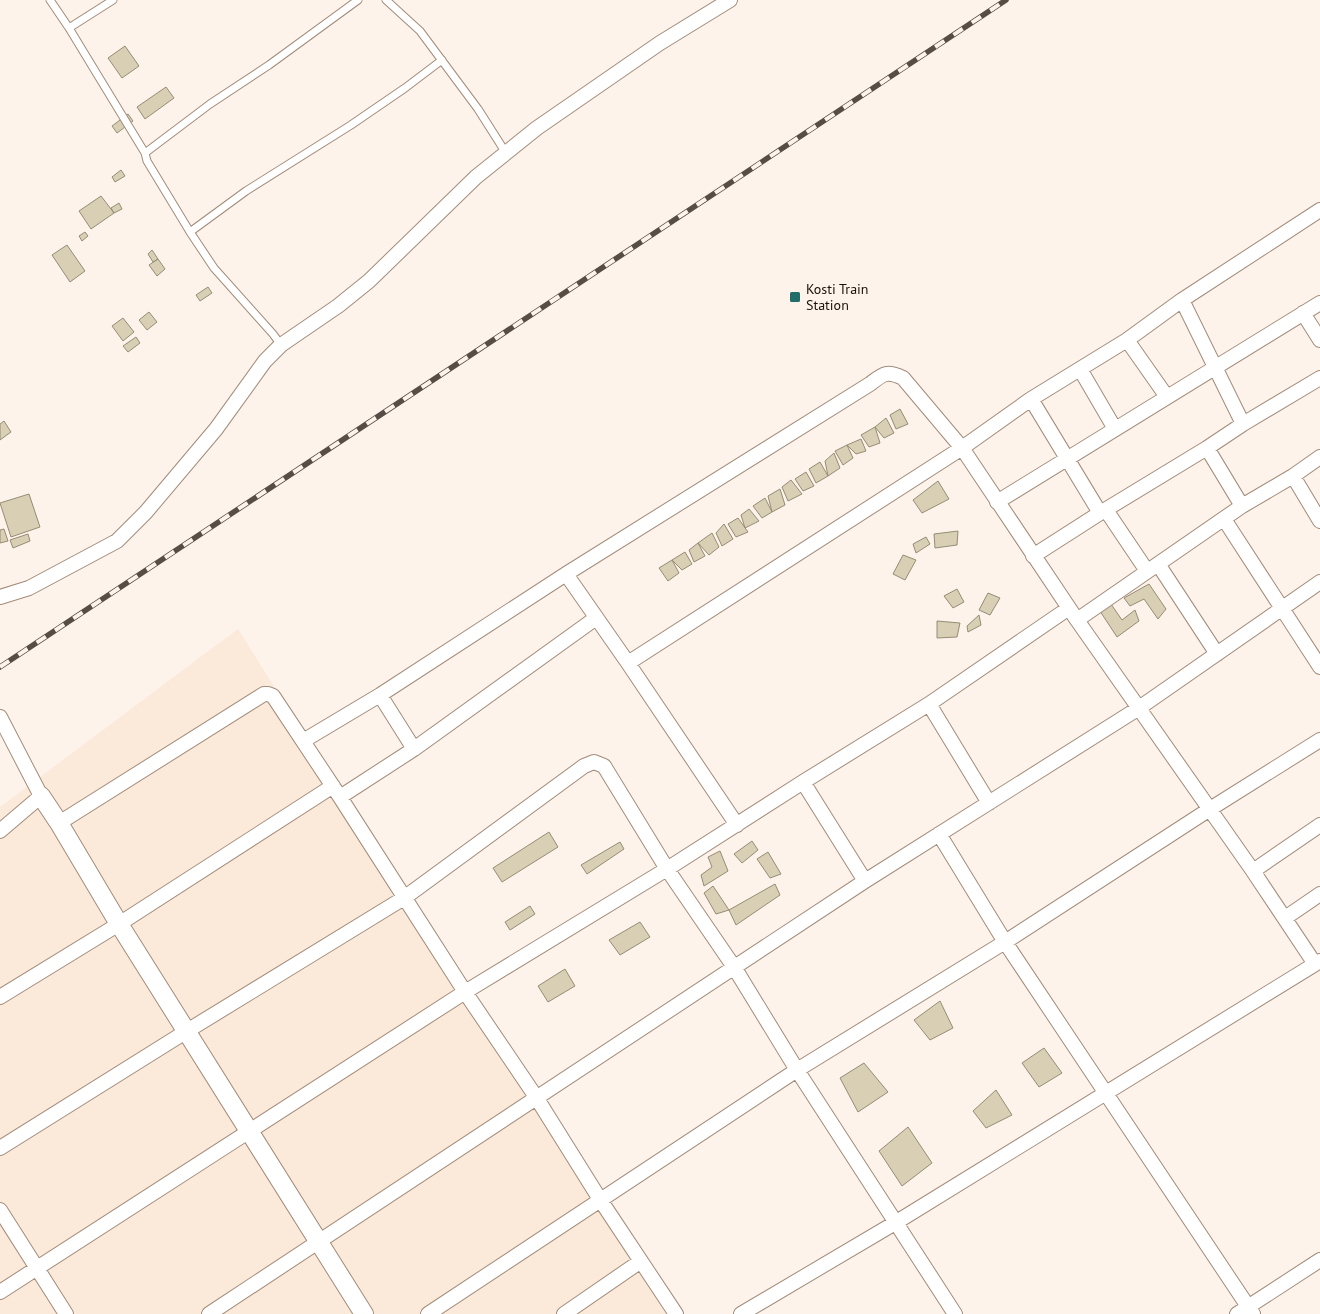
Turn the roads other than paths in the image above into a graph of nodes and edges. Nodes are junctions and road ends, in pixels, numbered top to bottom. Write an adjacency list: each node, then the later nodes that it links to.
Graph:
1 (50, 0): 6 (lane)
2 (113, 0): 6 (lane)
3 (358, 0): 8 (lane)
4 (386, 0): 7 (lane)
5 (730, 0): 9 (street)
6 (69, 28): 8 (lane)
7 (442, 60): 9 (lane); 11 (lane)
8 (145, 153): 11 (lane)
9 (506, 153): 17 (street)
10 (1320, 210): 12 (street)
11 (190, 232): 17 (lane)
12 (1182, 300): 15 (street); 18 (street)
13 (1320, 302): 14 (street)
14 (1303, 313): 16 (street); 18 (street)
15 (1127, 340): 19 (street); 21 (street)
16 (1320, 340)
17 (281, 345): 39 (street)
18 (1214, 368): 21 (street); 23 (street)
19 (1080, 370): 22 (street); 24 (street)
20 (1320, 378): 23 (street)
21 (1167, 397): 24 (street)
22 (1031, 399): 25 (street); 28 (street)
23 (1243, 424): 26 (street)
24 (1115, 429): 28 (street)
25 (962, 448): 30 (street); 37 (street); 45 (street)
26 (1207, 448): 31 (street); 32 (street)
27 (1320, 457): 29 (street)
28 (1067, 458): 30 (street); 32 (street)
29 (1293, 476): 31 (street); 34 (street)
30 (997, 502): 35 (street)
31 (1242, 506): 33 (street)
32 (1103, 512): 35 (street); 36 (street)
33 (1224, 519): 36 (street); 41 (street)
34 (1320, 521)
35 (1033, 556): 40 (street)
36 (1152, 567): 43 (street); 44 (street)
37 (566, 574): 42 (street); 47 (street)
38 (1320, 582): 41 (street)
39 (0, 597)
40 (1069, 608): 43 (street); 48 (street)
41 (1282, 608): 44 (street); 46 (street)
42 (596, 618): 45 (street); 53 (street)
43 (1077, 620): 49 (street)
44 (1217, 654): 49 (street)
45 (628, 663): 60 (street)
46 (1320, 666)
47 (380, 695): 52 (street); 53 (street)
48 (929, 704): 54 (street); 57 (street)
49 (1139, 708): 57 (street); 58 (street)
50 (0, 717): 56 (street)
51 (1320, 740): 58 (street)
52 (304, 741): 55 (street); 59 (street)
53 (414, 749): 55 (street)
54 (803, 782): 60 (street); 66 (street)
55 (337, 792): 68 (street); 70 (street)
56 (41, 796): 59 (street); 62 (street)
57 (989, 803): 63 (street)
58 (1210, 809): 65 (street); 71 (street)
59 (60, 823): 70 (street)
60 (737, 825): 64 (street)
61 (1320, 825): 65 (street)
62 (0, 831)
63 (939, 834): 66 (street); 71 (street)
64 (668, 869): 68 (street); 73 (street); 74 (street)
65 (1253, 871): 69 (street)
66 (865, 881): 73 (street)
67 (1320, 894): 69 (street)
68 (404, 898): 74 (street); 76 (street)
69 (1285, 918): 72 (street)
70 (119, 924): 75 (street); 76 (street)
71 (1005, 942): 77 (street); 78 (street)
72 (1318, 962): 78 (street)
73 (734, 967): 77 (street); 79 (street)
74 (465, 992): 79 (street); 80 (street)
75 (0, 997)
76 (186, 1031): 80 (street); 81 (street)
77 (797, 1070): 82 (street); 84 (street)
78 (1107, 1093): 84 (street); 90 (street)
79 (536, 1097): 82 (street); 85 (street)
80 (248, 1131): 85 (street); 88 (street)
81 (0, 1148)
82 (601, 1200): 87 (street); 94 (street)
83 (0, 1210): 88 (street)
84 (895, 1223): 97 (street); 98 (street)
85 (318, 1242): 92 (street); 93 (street)
86 (1320, 1260): 90 (street)
87 (641, 1261): 95 (street); 96 (street)
88 (36, 1268): 89 (street); 91 (street)
89 (0, 1292)
90 (1246, 1312)
91 (66, 1314)
92 (210, 1314)
93 (364, 1314)
94 (428, 1314)
95 (564, 1314)
96 (676, 1314)
97 (741, 1314)
98 (955, 1314)

